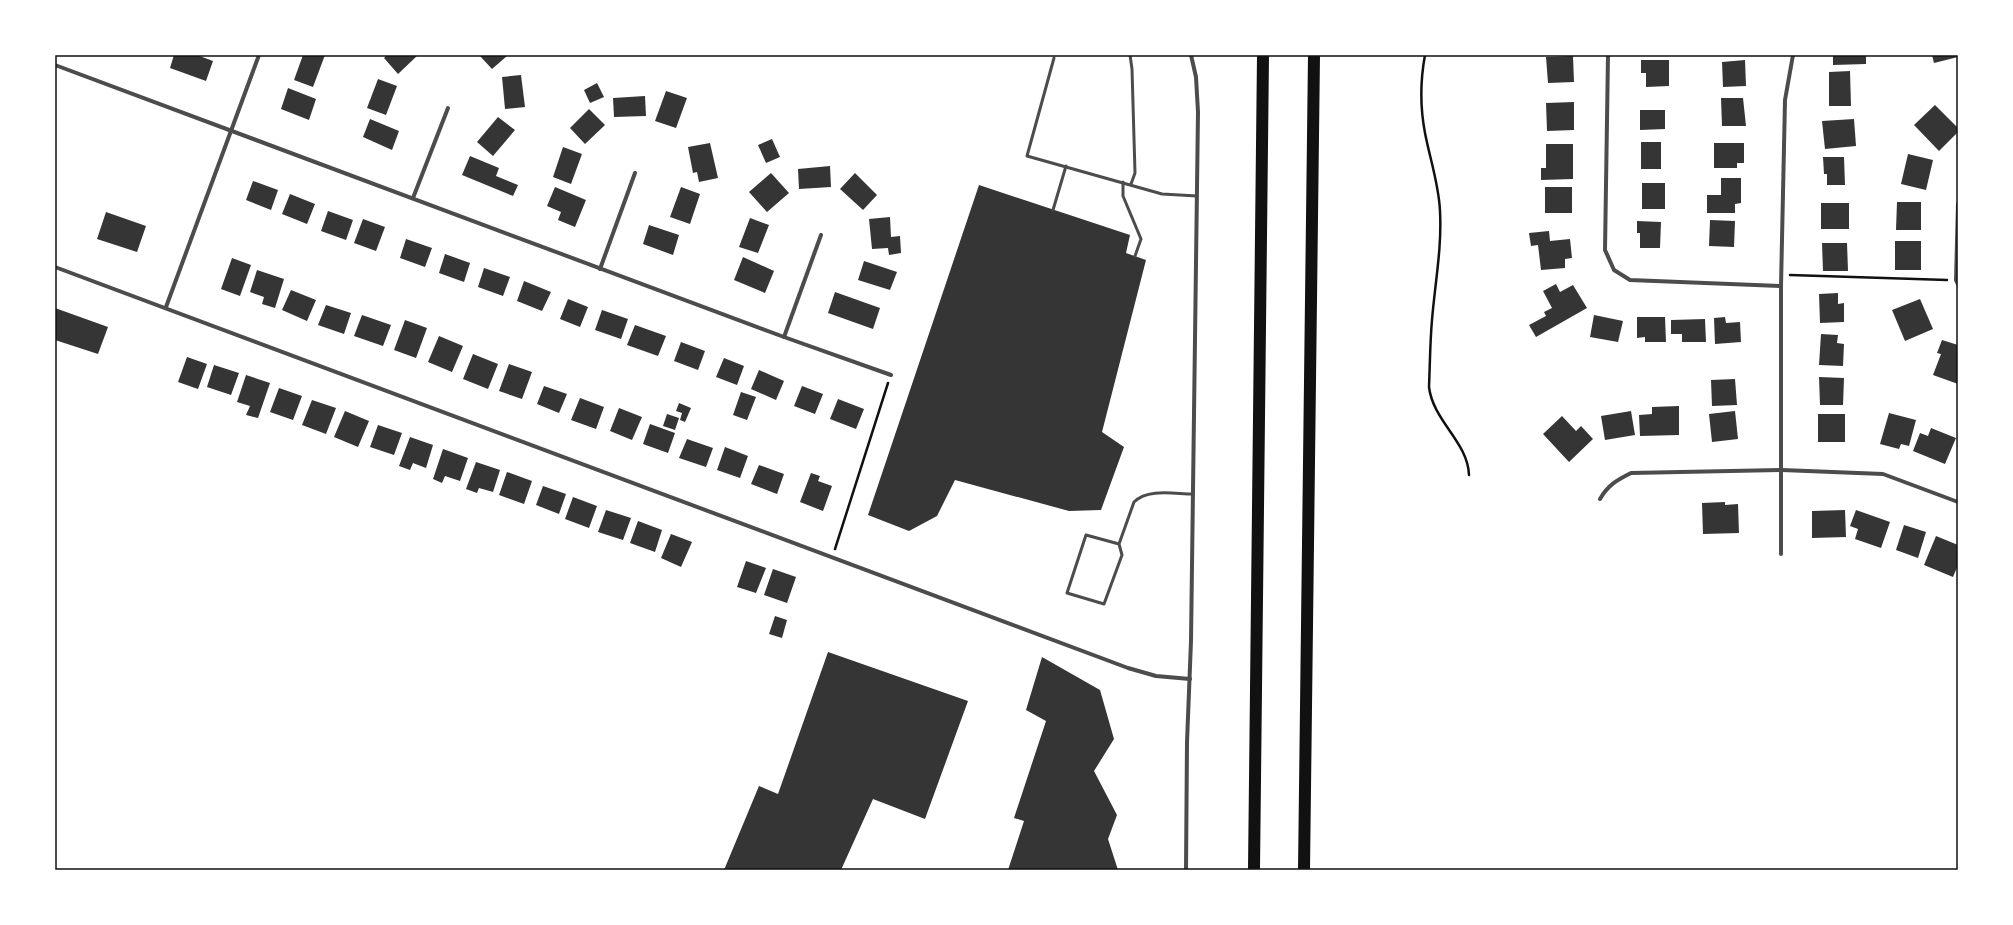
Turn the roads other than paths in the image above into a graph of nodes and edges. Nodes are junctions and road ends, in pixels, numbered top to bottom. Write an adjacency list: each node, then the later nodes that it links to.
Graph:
1 (259, 55): 11 (street)
2 (1130, 55): 15 (lane)
3 (1191, 55): 16 (street)
4 (1263, 55): 37 (highway)
5 (1314, 55): 38 (highway)
6 (1608, 55): 25 (street)
7 (1793, 55): 25 (street)
8 (1054, 58): 12 (lane)
9 (55, 65): 11 (street)
10 (448, 108): 17 (street)
11 (231, 130): 17 (street); 26 (street)
12 (1066, 166): 14 (lane); 19 (lane)
13 (635, 173): 23 (street)
14 (1123, 182): 15 (lane); 21 (lane)
15 (1131, 184): 16 (lane)
16 (1197, 196): 30 (street)
17 (413, 198): 23 (street)
18 (1958, 204): 24 (street)
19 (1053, 210)
20 (821, 236): 27 (street)
21 (1136, 256)
22 (55, 266): 26 (street)
23 (600, 268): 27 (street)
24 (1957, 282)
25 (1781, 286): 29 (street)
26 (166, 307): 35 (street)
27 (784, 337): 28 (street)
28 (891, 375)
29 (1782, 470): 31 (street); 32 (street); 34 (street)
30 (1193, 494): 33 (lane); 35 (street)
31 (1600, 499)
32 (1958, 502)
33 (1119, 544): 33 (lane)
34 (1781, 554)
35 (1190, 679): 36 (street)
36 (1186, 870)
37 (1254, 870)
38 (1304, 870)

